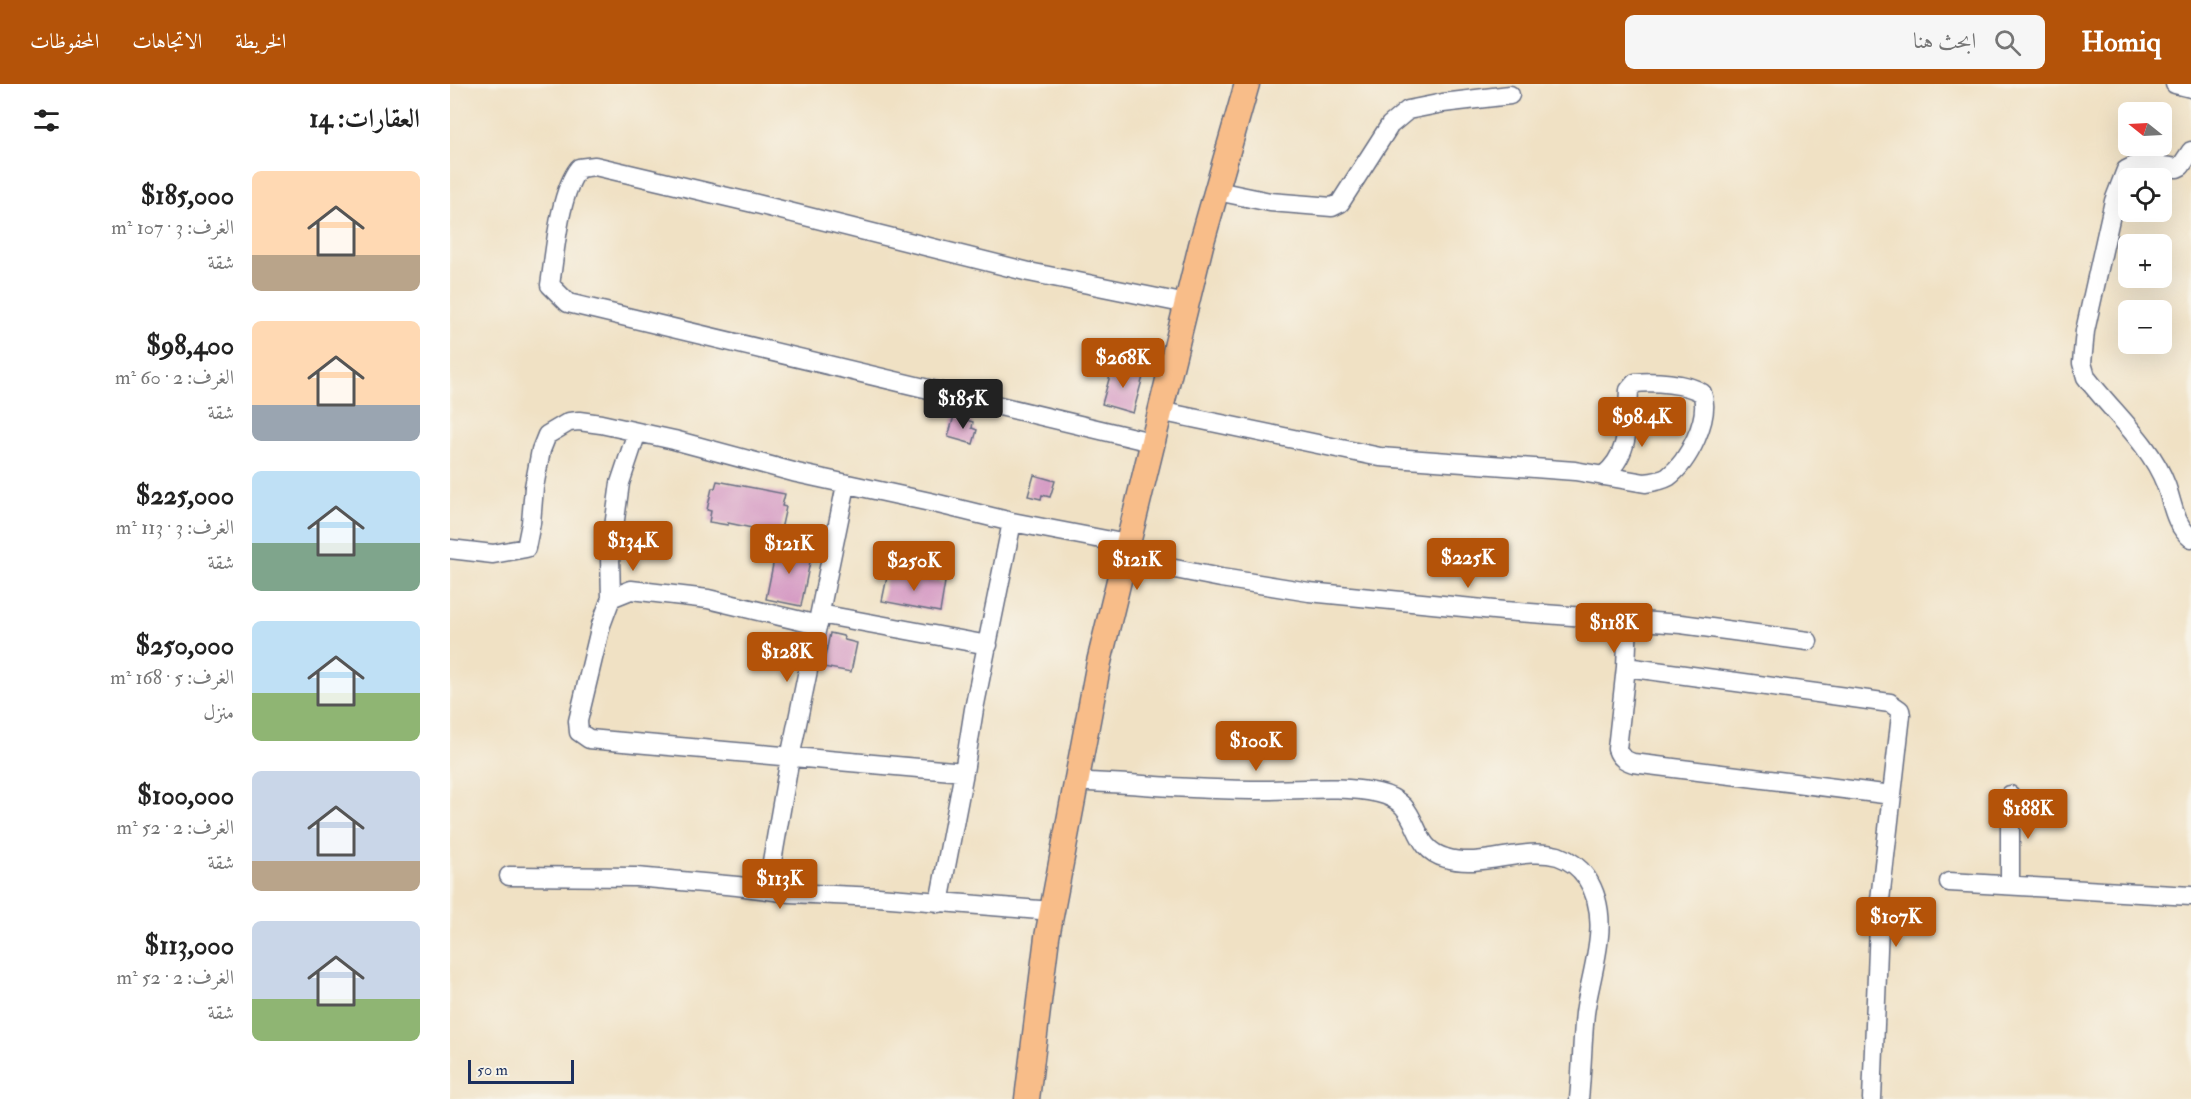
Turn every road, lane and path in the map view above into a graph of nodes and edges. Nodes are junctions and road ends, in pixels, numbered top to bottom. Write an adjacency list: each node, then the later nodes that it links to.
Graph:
1 (1247, 84): 6 (main road)
2 (2175, 84): 3 (street)
3 (2191, 88)
4 (1510, 95): 6 (street)
5 (2191, 151): 14 (street)
6 (1217, 191): 7 (main road)
7 (1186, 304): 8 (main road); 10 (street)
8 (1159, 411): 10 (main road); 11 (street)
9 (637, 432): 12 (street); 15 (street); 17 (street)
10 (1151, 442): 16 (main road)
11 (1603, 476): 11 (street)
12 (846, 485): 13 (street); 18 (street)
13 (1012, 522): 16 (street); 21 (street)
14 (2191, 538)
15 (450, 549)
16 (1126, 551): 19 (street); 25 (main road)
17 (611, 598): 18 (street); 23 (street)
18 (819, 619): 21 (street); 23 (street)
19 (1628, 621): 20 (street); 22 (street)
20 (1808, 641)
21 (988, 645): 24 (street)
22 (1626, 667): 26 (street); 26 (street)
23 (790, 758): 24 (street); 31 (street)
24 (964, 772): 33 (street)
25 (1075, 781): 34 (main road); 36 (street)
26 (1892, 795): 37 (street)
27 (2010, 795): 30 (street)
28 (509, 876): 31 (street)
29 (1949, 882): 30 (street)
30 (2010, 885): 32 (street)
31 (767, 890): 33 (street)
32 (2191, 896)
33 (939, 903): 34 (street)
34 (1052, 911): 35 (main road)
35 (1027, 1099)
36 (1580, 1099)
37 (1872, 1099)

